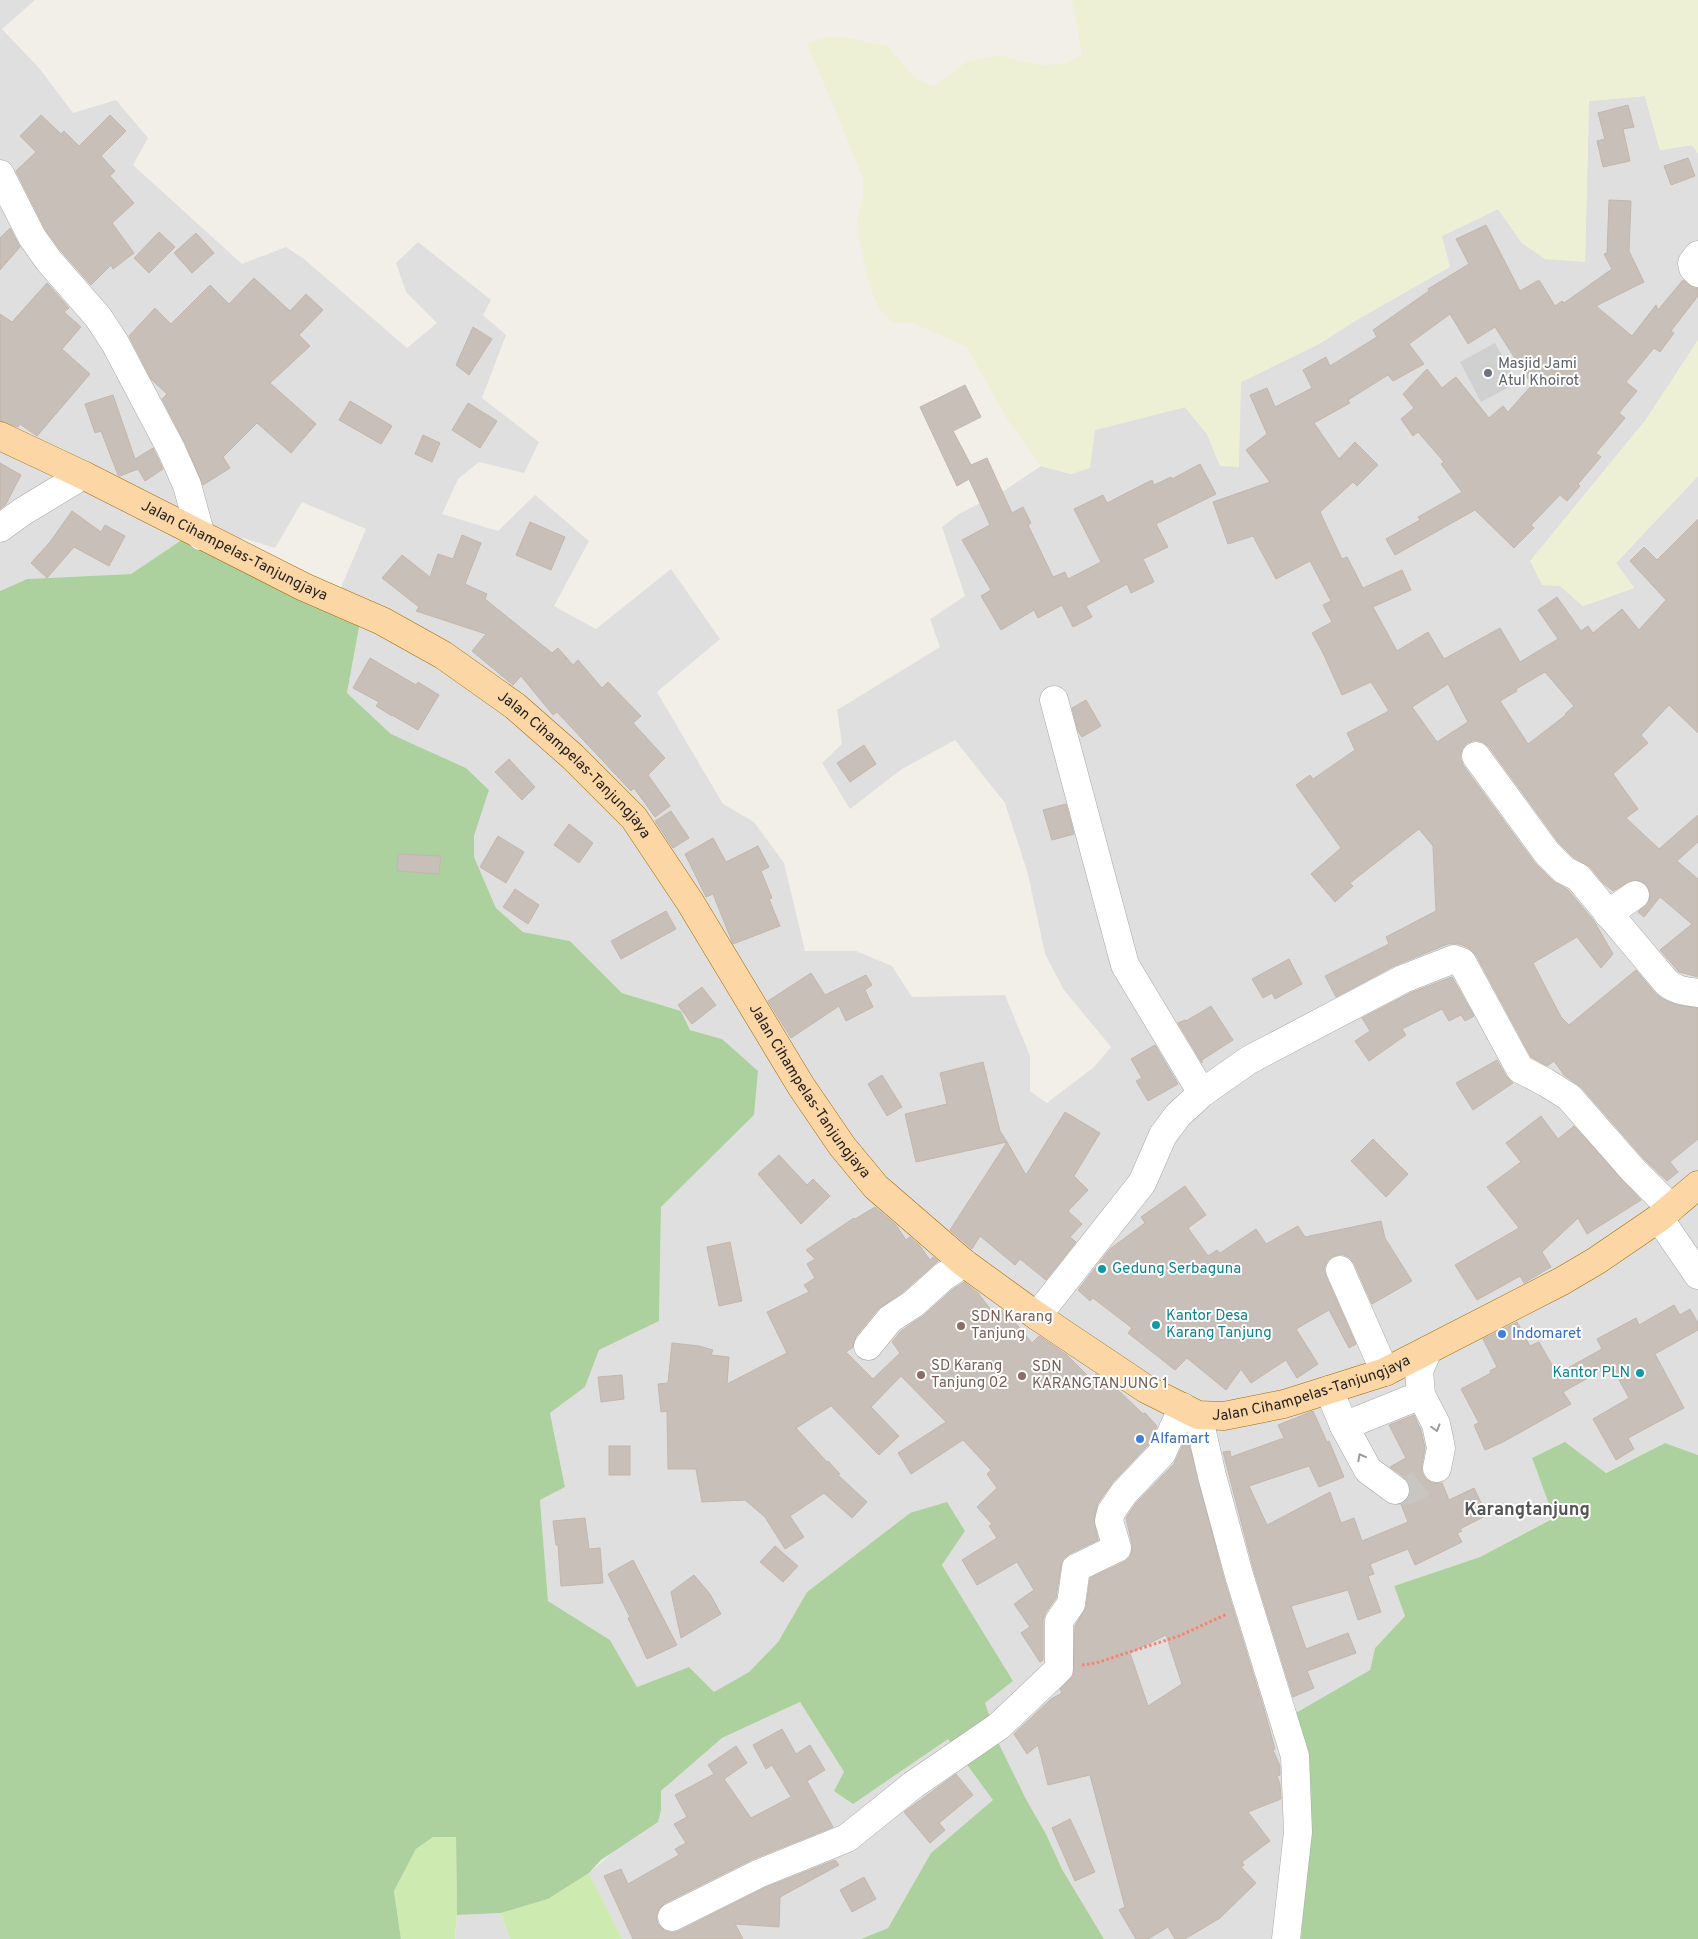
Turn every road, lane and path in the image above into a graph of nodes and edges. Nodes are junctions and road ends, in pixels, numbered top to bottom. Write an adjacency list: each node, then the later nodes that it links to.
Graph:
1 (0, 174): 7 (street)
2 (1698, 255): 3 (street)
3 (1698, 273)
4 (0, 436): 5 (main road, Jalan Cihampelas-Tanjungjaya)
5 (83, 475): 6 (street); 7 (main road, Jalan Cihampelas-Tanjungjaya)
6 (0, 528)
7 (201, 536): 16 (main road, Jalan Cihampelas-Tanjungjaya)
8 (1054, 700): 13 (street)
9 (1476, 756): 11 (street)
10 (1635, 895): 11 (street)
11 (1608, 914): 12 (street)
12 (1698, 993)
13 (1202, 1093): 15 (street); 19 (street)
14 (1698, 1185): 15 (main road, Jalan Cihampelas-Tanjungjaya)
15 (1665, 1213): 18 (street); 21 (main road, Jalan Cihampelas-Tanjungjaya)
16 (964, 1263): 19 (main road, Jalan Cihampelas-Tanjungjaya); 20 (street)
17 (1340, 1270): 22 (street)
18 (1698, 1275)
19 (1037, 1316): 25 (main road, Jalan Cihampelas-Tanjungjaya)
20 (868, 1346)
21 (1428, 1350): 22 (main road, Jalan Cihampelas-Tanjungjaya); 24 (street)
22 (1385, 1372): 23 (main road, Jalan Cihampelas-Tanjungjaya)
23 (1329, 1390): 25 (main road, Jalan Cihampelas-Tanjungjaya); 26 (street)
24 (1421, 1395): 26 (street); 27 (street, one-way to 27)
25 (1190, 1411): 29 (street); 30 (street)
26 (1344, 1426): 28 (street, one-way to 26)
27 (1437, 1468)
28 (1395, 1490)
29 (1249, 1606): 30 (path); 32 (street)
30 (1059, 1669): 31 (street)
31 (672, 1917)
32 (1286, 1939)

